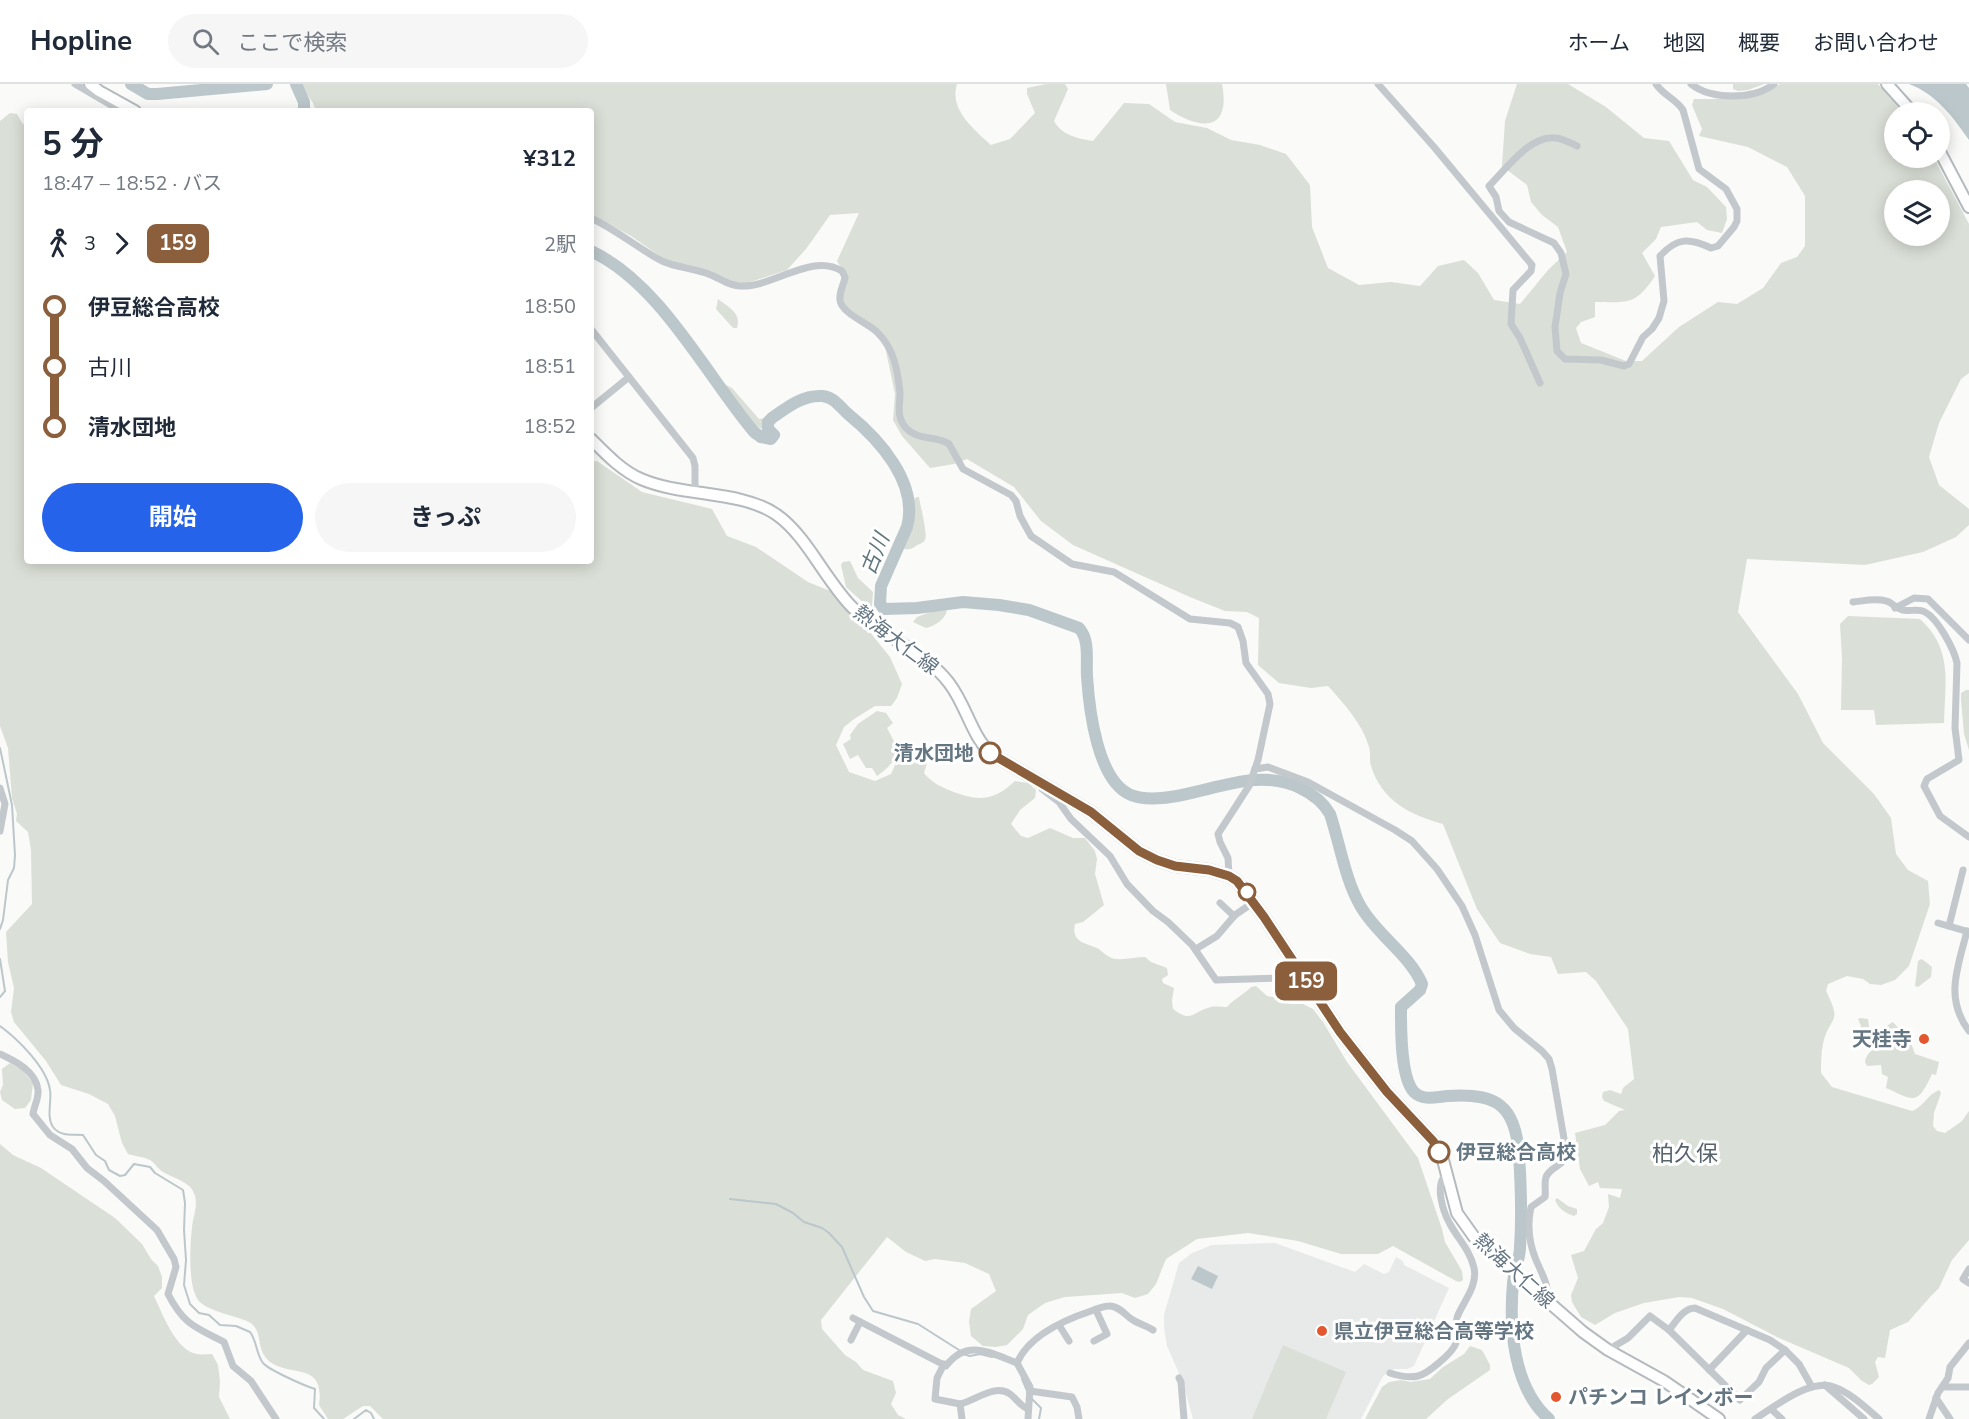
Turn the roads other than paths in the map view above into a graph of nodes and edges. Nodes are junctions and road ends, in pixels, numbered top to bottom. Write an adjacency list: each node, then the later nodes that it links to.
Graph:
1 (75, 84): 9 (street)
2 (90, 84): 10 (main road)
3 (1378, 84): 17 (street)
4 (1656, 84): 11 (street)
5 (1692, 84): 6 (street)
6 (1774, 84)
7 (1887, 84): 8 (main road)
8 (1903, 102)
9 (116, 108)
10 (129, 108)
11 (1577, 146)
12 (1948, 168): 13 (main road)
13 (1969, 207)
14 (594, 219): 24 (street)
15 (594, 333): 16 (street)
16 (629, 377): 18 (street); 20 (street)
17 (1540, 383)
18 (594, 406)
19 (594, 442): 20 (main road, 熱海大仁線)
20 (694, 493): 25 (main road, 熱海大仁線)
21 (1853, 602): 22 (street)
22 (1895, 608): 23 (street); 28 (street)
23 (1969, 640)
24 (1254, 769): 30 (street); 44 (street)
25 (1040, 783): 30 (main road, 熱海大仁線); 37 (street)
26 (0, 788): 27 (street)
27 (0, 831)
28 (1969, 837)
29 (1963, 870): 35 (street)
30 (1229, 876): 31 (main road, 熱海大仁線)
31 (1254, 902): 33 (street); 38 (main road, 熱海大仁線)
32 (1220, 903): 33 (street)
33 (1234, 916): 37 (street)
34 (1938, 923): 35 (street)
35 (1949, 926): 36 (street)
36 (1968, 931): 39 (street)
37 (1196, 949): 38 (street)
38 (1301, 973): 41 (main road, 熱海大仁線)
39 (1969, 1031)
40 (0, 1054): 70 (street)
41 (1445, 1176): 44 (main road, 熱海大仁線); 59 (street)
42 (1969, 1269): 43 (street)
43 (1969, 1283)
44 (1548, 1301): 54 (main road, 熱海大仁線)
45 (1096, 1310): 46 (street); 47 (street); 52 (street)
46 (1059, 1324): 51 (street); 56 (street)
47 (1153, 1330)
48 (1669, 1330): 49 (street); 54 (street); 58 (street)
49 (1747, 1330): 55 (street); 58 (street)
50 (851, 1340): 57 (street)
51 (1069, 1341)
52 (1094, 1341)
53 (1969, 1343): 62 (street)
54 (1608, 1350): 75 (main road, 熱海大仁線)
55 (1785, 1350): 58 (street); 63 (street)
56 (1017, 1363): 57 (street); 65 (street)
57 (944, 1364): 67 (street)
58 (1709, 1370)
59 (1390, 1373)
60 (1179, 1378): 74 (street)
61 (1824, 1385): 63 (street); 78 (street); 79 (street)
62 (1943, 1386): 64 (street); 66 (street)
63 (1812, 1387): 69 (street)
64 (1969, 1387)
65 (1030, 1391): 68 (street); 73 (street)
66 (1936, 1398): 80 (street); 81 (street)
67 (960, 1404): 68 (street); 71 (street)
68 (1028, 1409): 72 (street)
69 (1771, 1409): 76 (street); 77 (street)
70 (276, 1419)
71 (962, 1419)
72 (1028, 1419)
73 (1078, 1419)
74 (1184, 1419)
75 (1719, 1419)
76 (1755, 1419)
77 (1782, 1419)
78 (1864, 1419)
79 (1879, 1419)
80 (1929, 1419)
81 (1950, 1419)

